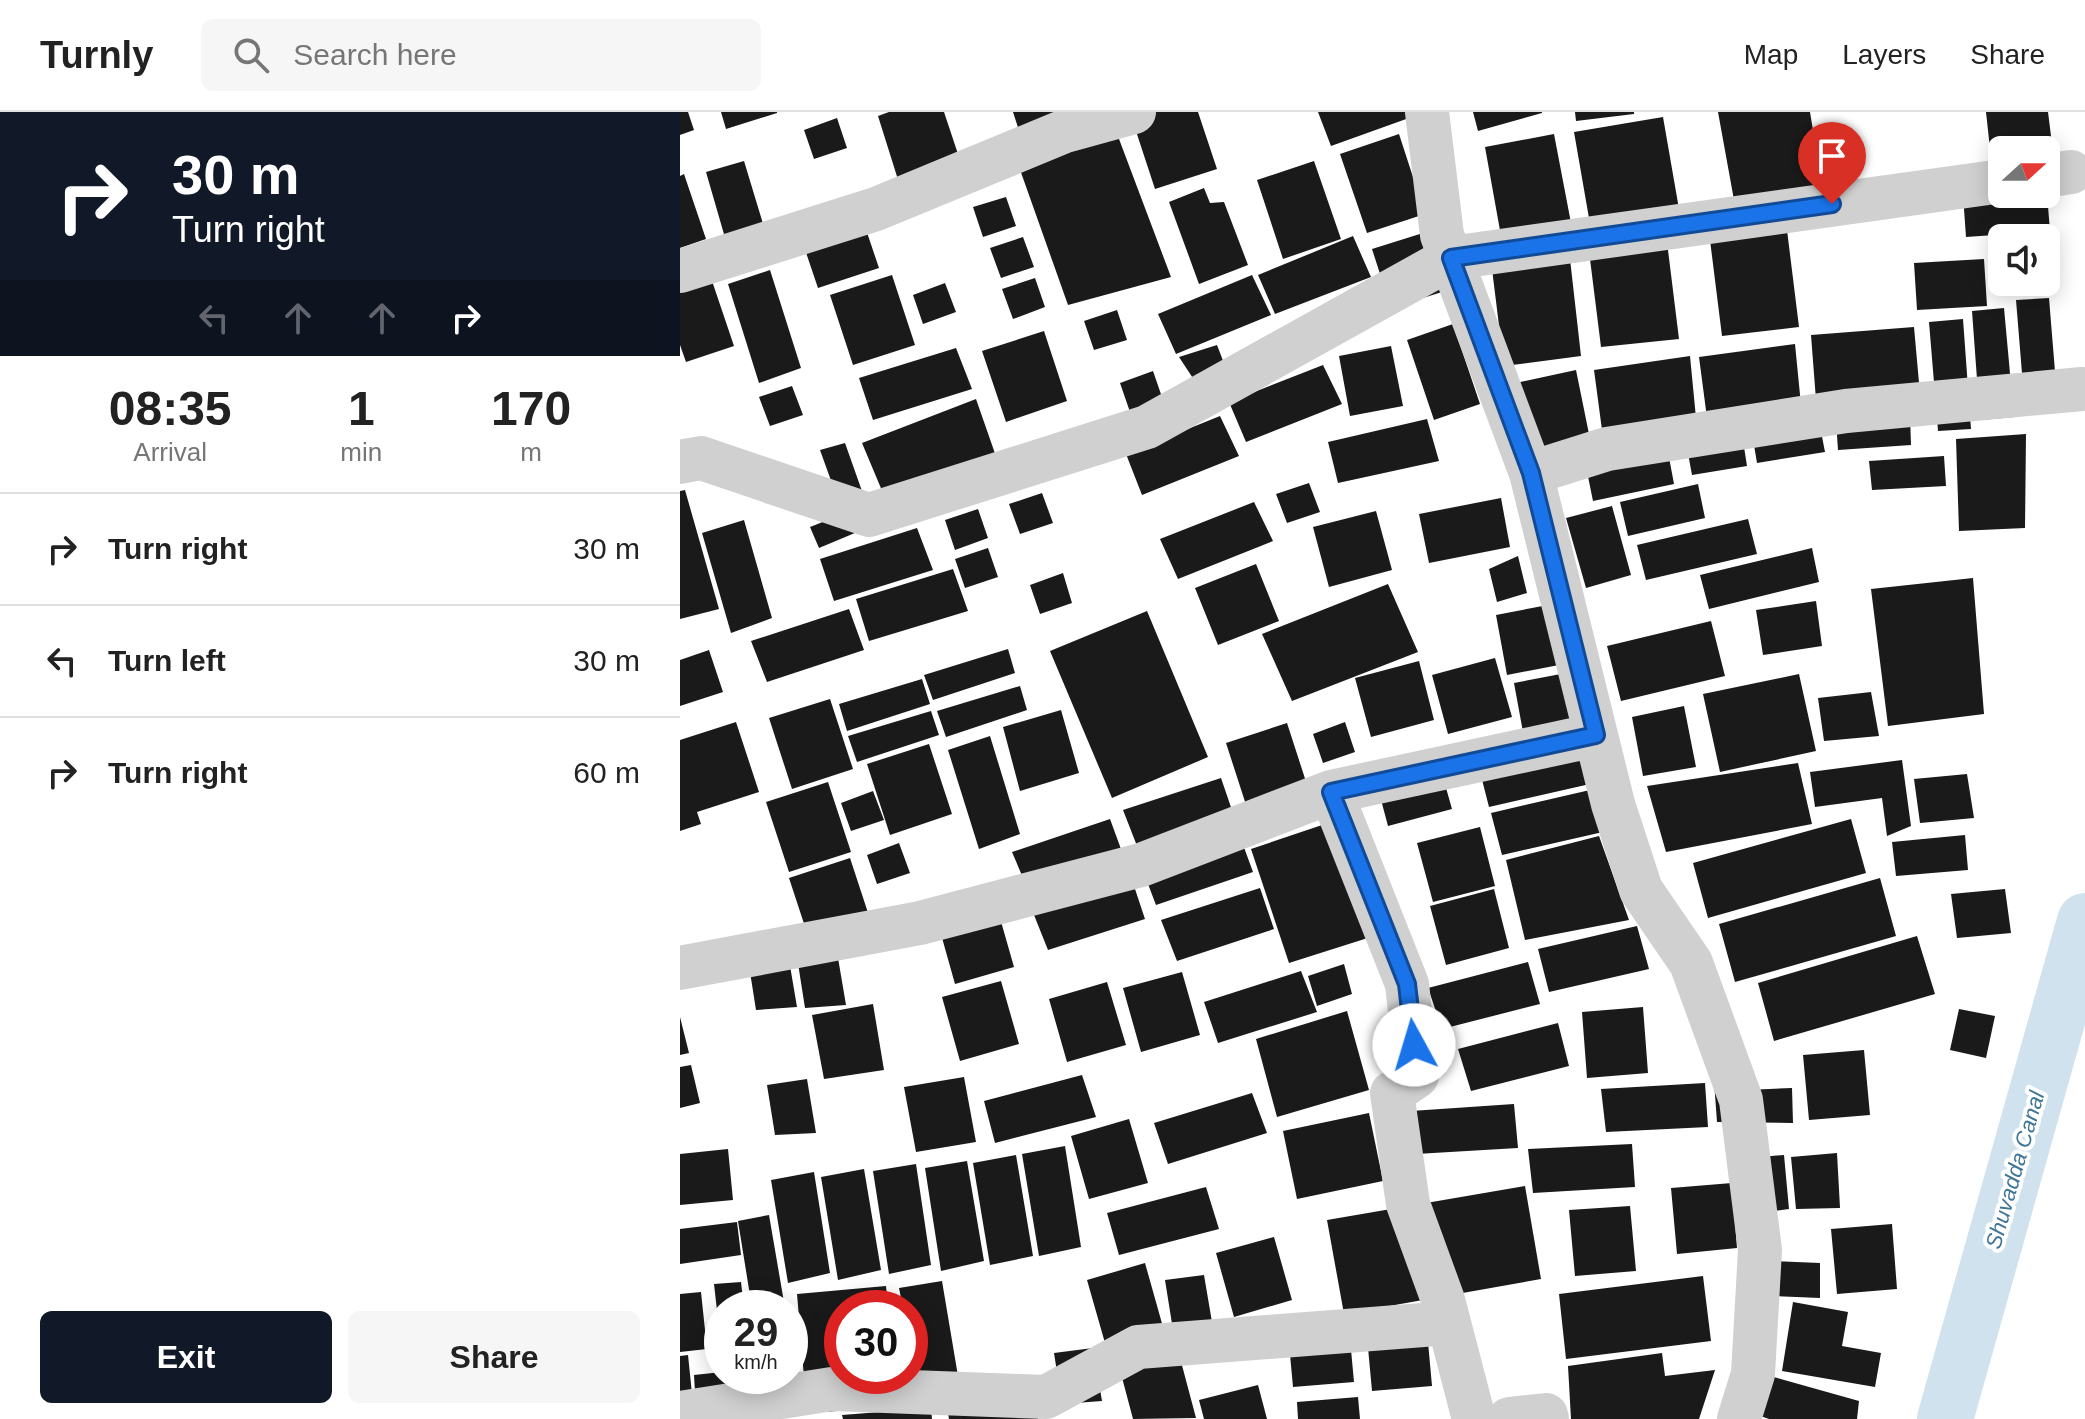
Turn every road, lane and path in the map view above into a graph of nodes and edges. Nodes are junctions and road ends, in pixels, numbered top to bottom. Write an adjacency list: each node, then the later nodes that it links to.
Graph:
1 (1134, 112): 5 (street)
2 (1427, 112): 4 (street)
3 (1988, 183): 4 (street)
4 (1451, 258): 7 (street); 8 (street)
5 (680, 271)
6 (2082, 389): 8 (street)
7 (680, 462)
8 (1531, 473): 9 (street)
9 (1596, 735): 10 (street); 17 (street)
10 (1331, 792): 11 (street); 12 (street)
11 (680, 968)
12 (1449, 1323): 13 (street); 14 (street)
13 (680, 1413)
14 (1474, 1419)
15 (1509, 1419): 16 (street)
16 (1547, 1419)
17 (1739, 1419)

